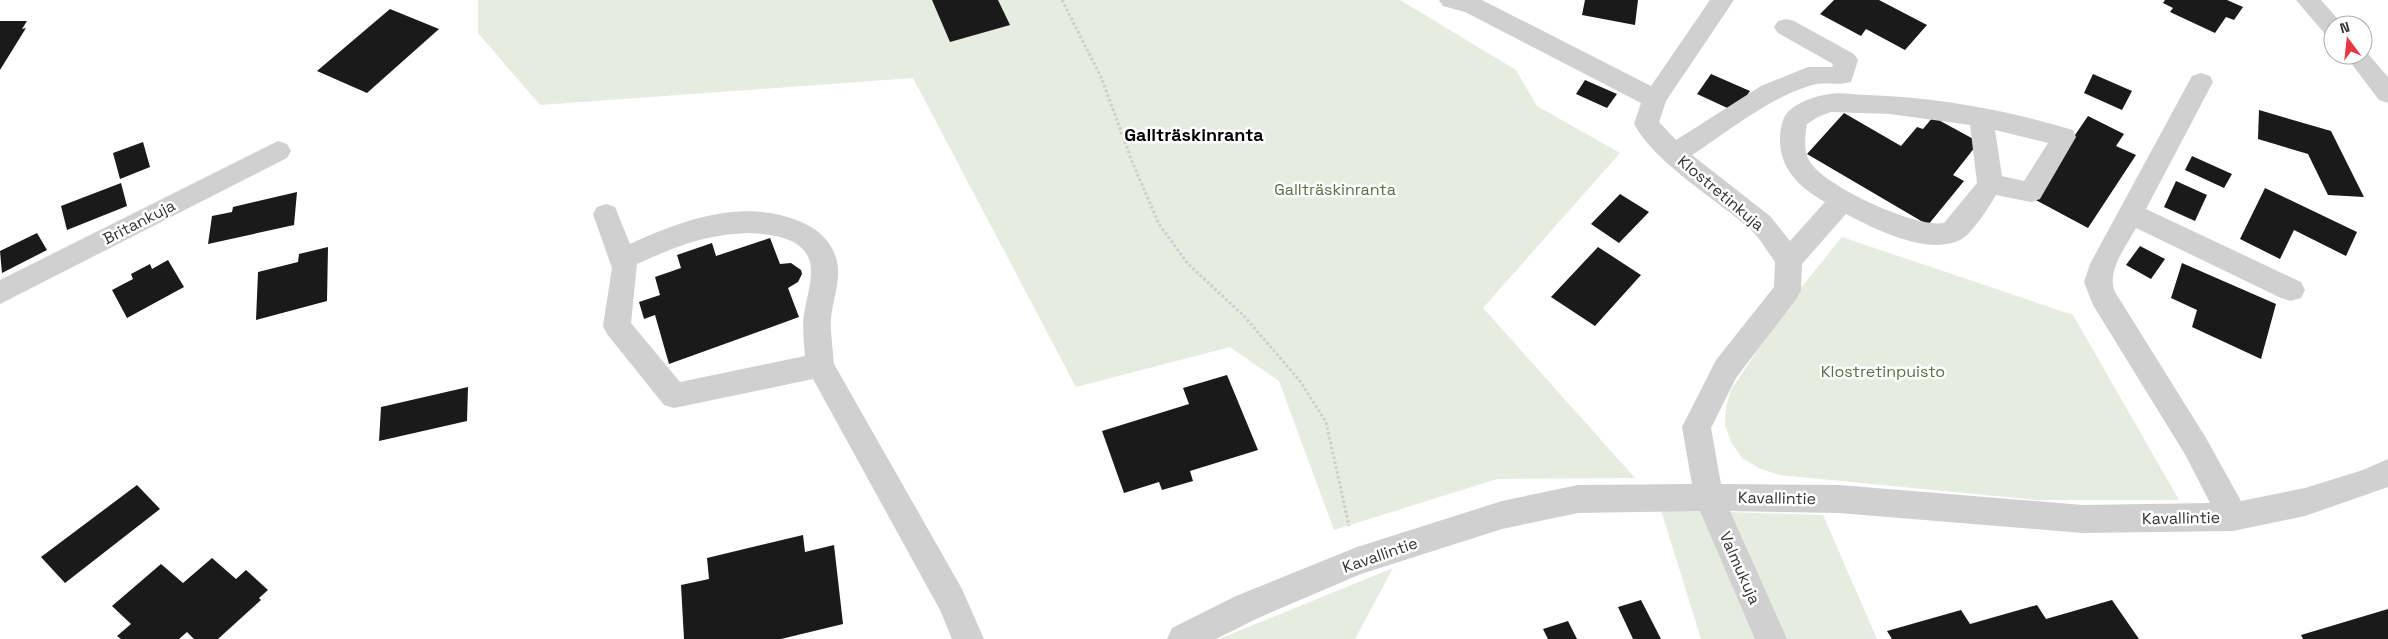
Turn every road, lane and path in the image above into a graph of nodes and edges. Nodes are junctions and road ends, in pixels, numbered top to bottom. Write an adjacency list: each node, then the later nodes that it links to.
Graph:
1 (1062, 0): 26 (path)
2 (1451, 0): 10 (street)
3 (1722, 0): 10 (street)
4 (2308, 0): 5 (street)
5 (2323, 17)
6 (1786, 27): 13 (street)
7 (2365, 65): 9 (street)
8 (2201, 82): 17 (street)
9 (2388, 94)
10 (1655, 99): 13 (street, Klostretinkuja)
11 (1981, 117): 14 (street); 14 (street); 15 (street)
12 (278, 151): 21 (street, Britankuja)
13 (1674, 154): 19 (street, Klostretinkuja)
14 (1990, 184): 15 (street)
15 (1842, 201): 19 (street)
16 (606, 214): 18 (street)
17 (2131, 214): 20 (street); 25 (street)
18 (622, 259): 22 (street); 22 (street)
19 (1789, 260): 24 (street)
20 (2291, 290)
21 (0, 293)
22 (820, 365): 27 (street)
23 (2382, 483): 25 (street, Kavallintie)
24 (1709, 497): 25 (street, Kavallintie); 26 (street, Kavallintie); 29 (street, Valmukuja)
25 (2233, 517)
26 (1357, 561): 28 (street, Kavallintie)
27 (968, 639)
28 (1183, 639)
29 (1771, 639)

